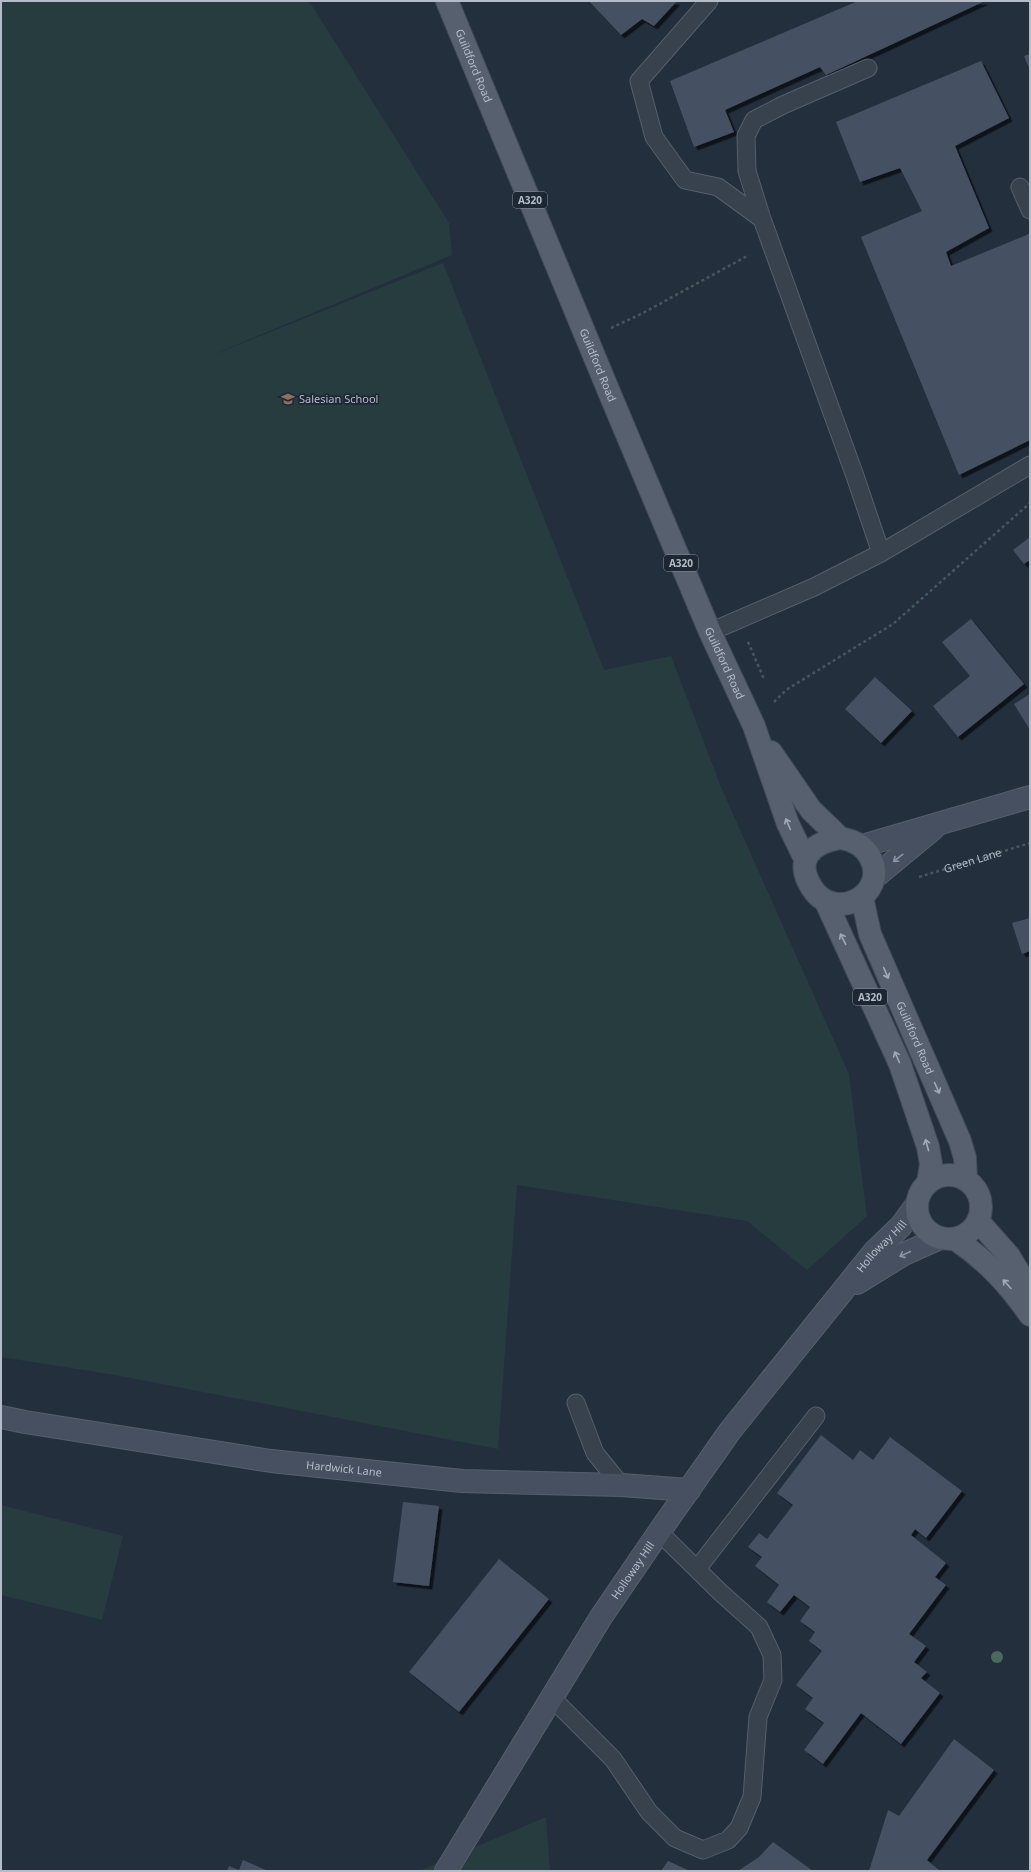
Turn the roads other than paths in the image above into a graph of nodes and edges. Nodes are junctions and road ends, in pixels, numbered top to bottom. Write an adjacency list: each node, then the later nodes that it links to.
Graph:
1 (447, 1): 9 (main road, Guildford Road / A320)
2 (709, 1): 6 (lane)
3 (868, 68): 6 (lane)
4 (1020, 187): 5 (lane)
5 (1030, 210)
6 (762, 219): 8 (lane)
7 (1030, 466): 8 (lane)
8 (880, 553): 9 (lane)
9 (710, 632): 10 (main road, Guildford Road / A320)
10 (754, 726): 13 (main road, Guildford Road / A320); 15 (main road, Guildford Road / A320, one-way to 10)
11 (1030, 797): 12 (street)
12 (939, 824): 14 (street); 16 (street, one-way to 16)
13 (840, 838): 14 (main road, A320); 15 (main road)
14 (862, 846): 16 (main road)
15 (805, 859): 18 (main road, A320)
16 (875, 876): 17 (main road)
17 (862, 896): 18 (main road); 19 (main road, Guildford Road / A320, one-way to 19)
18 (826, 902): 20 (main road, A320, one-way to 18)
19 (966, 1180): 20 (main road); 22 (main road)
20 (928, 1183): 21 (main road, A320)
21 (917, 1204): 23 (main road); 24 (street, Holloway Hill)
22 (978, 1221): 23 (main road); 25 (main road)
23 (948, 1238): 24 (street, Holloway Hill, one-way to 24); 26 (main road, one-way to 23)
24 (846, 1289): 31 (street, Holloway Hill)
25 (1030, 1291)
26 (1030, 1315)
27 (576, 1403): 30 (lane)
28 (816, 1416): 33 (lane)
29 (1, 1417): 30 (street, Hardwick Lane)
30 (621, 1485): 31 (street, Hardwick Lane)
31 (689, 1490): 32 (street, Holloway Hill)
32 (659, 1532): 33 (lane); 34 (street, Holloway Hill)
33 (697, 1569): 34 (lane)
34 (552, 1698): 35 (street, Holloway Hill)
35 (446, 1871)

